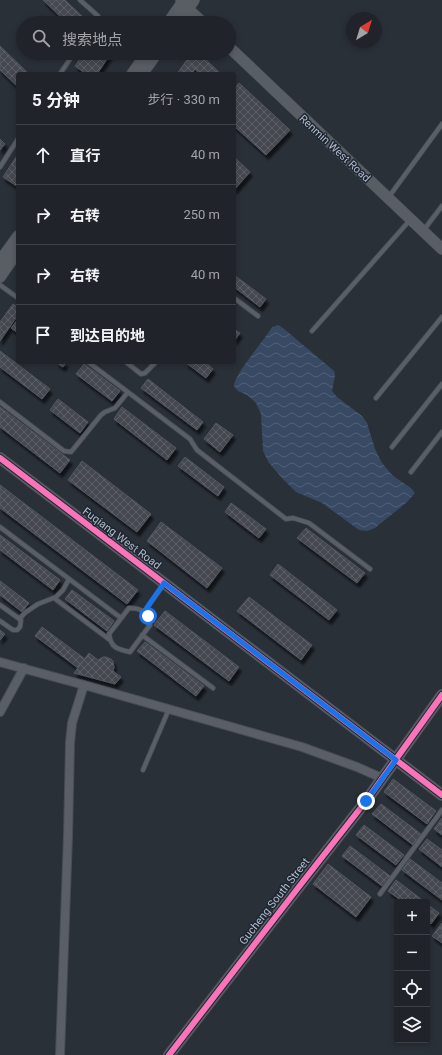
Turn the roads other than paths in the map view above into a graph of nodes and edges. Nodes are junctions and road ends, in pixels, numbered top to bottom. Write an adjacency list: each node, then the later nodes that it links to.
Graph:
1 (80, 0): 3 (lane)
2 (186, 2): 4 (street); 5 (street); 6 (street)
3 (98, 16)
4 (174, 16)
5 (181, 16)
6 (197, 16)
7 (236, 54): 17 (street, Renmin West Road)
8 (69, 60): 11 (lane)
9 (141, 60): 12 (street)
10 (152, 60): 13 (street)
11 (61, 72)
12 (133, 72)
13 (143, 72)
14 (442, 124): 17 (lane)
15 (16, 142): 16 (lane)
16 (0, 166)
17 (388, 198): 19 (street, Renmin West Road)
18 (442, 206): 20 (lane)
19 (410, 219): 20 (street, Renmin West Road); 31 (lane)
20 (422, 231): 22 (street, Renmin West Road)
21 (16, 239): 24 (street)
22 (442, 249)
23 (16, 254): 25 (street)
24 (0, 261)
25 (0, 276)
26 (0, 285): 27 (lane)
27 (16, 297)
28 (236, 300): 29 (lane)
29 (258, 316)
30 (442, 317): 37 (lane)
31 (312, 331)
32 (91, 364): 36 (lane)
33 (129, 364): 34 (lane)
34 (154, 364)
35 (442, 384): 40 (lane)
36 (128, 392): 38 (lane); 44 (lane)
37 (376, 398)
38 (0, 402)
39 (442, 432): 42 (lane)
40 (392, 447)
41 (0, 458): 46 (street, Fuqiang West Road)
42 (411, 472)
43 (0, 527): 45 (lane)
44 (370, 569)
45 (69, 579): 47 (lane); 50 (lane)
46 (164, 583): 49 (lane); 62 (street, Fuqiang West Road)
47 (54, 598): 51 (lane); 54 (lane)
48 (0, 605): 51 (lane)
49 (144, 612): 50 (lane); 53 (lane)
50 (121, 618): 54 (lane)
51 (20, 619): 52 (lane)
52 (0, 621)
53 (142, 635): 54 (lane); 58 (lane)
54 (110, 640)
55 (0, 662): 56 (street)
56 (24, 668): 57 (street); 61 (street)
57 (84, 685): 60 (street); 68 (street)
58 (213, 688)
59 (442, 695): 62 (street, Gucheng South Street)
60 (170, 709): 63 (lane); 64 (street)
61 (0, 712)
62 (396, 760): 64 (street, Gucheng South Street); 65 (street, Fuqiang West Road)
63 (143, 770)
64 (382, 778): 69 (street, Gucheng South Street)
65 (442, 795)
66 (442, 810): 67 (lane)
67 (380, 894)
68 (60, 1055)
69 (168, 1055)

